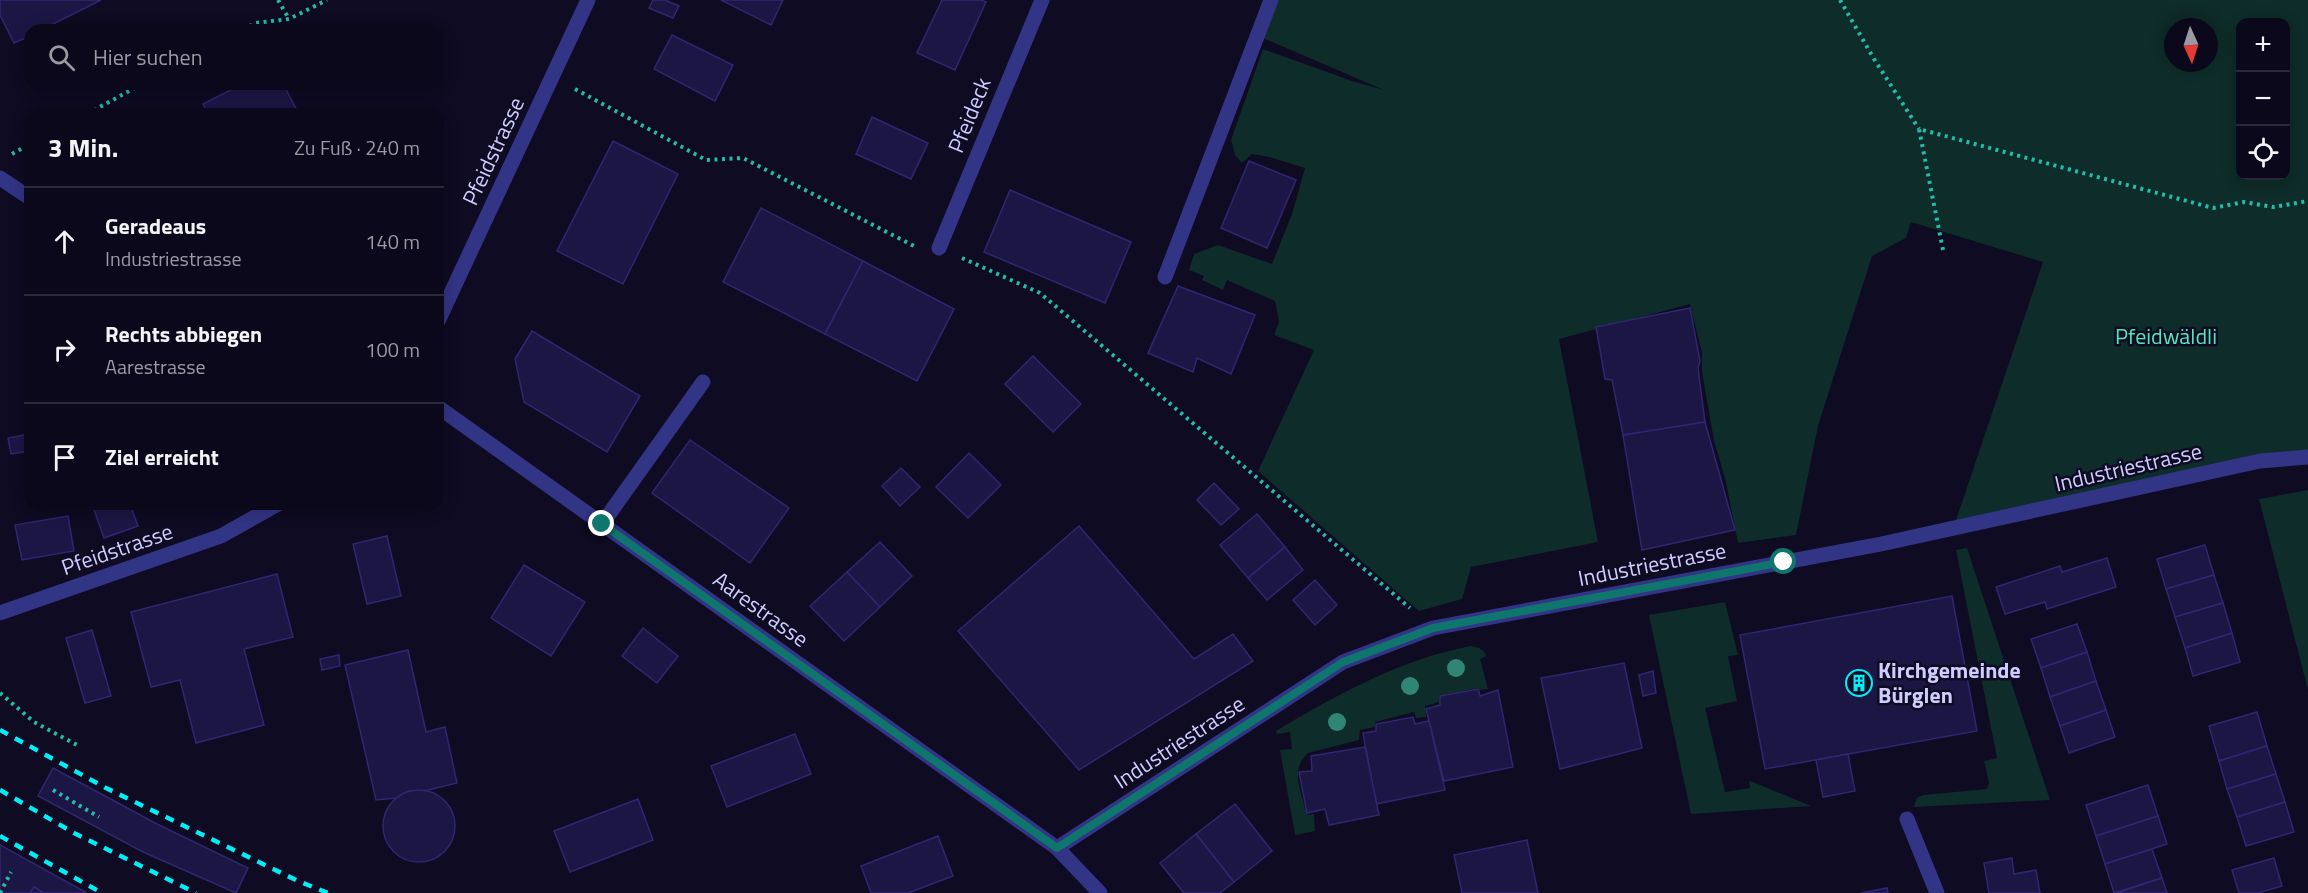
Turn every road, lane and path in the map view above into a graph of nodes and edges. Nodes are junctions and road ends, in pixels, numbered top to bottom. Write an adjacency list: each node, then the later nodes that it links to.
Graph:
1 (279, 0): 7 (path)
2 (327, 0): 7 (path)
3 (588, 0): 21 (street, Pfeidstrasse)
4 (1041, 0): 18 (street, Pfeideck)
5 (1270, 0): 20 (street)
6 (1840, 0): 12 (path)
7 (289, 19): 8 (path)
8 (255, 24)
9 (566, 84): 18 (path)
10 (131, 90): 11 (path)
11 (98, 108)
12 (1919, 129): 17 (path); 19 (path)
13 (24, 147): 14 (path)
14 (10, 155)
15 (0, 178): 16 (street)
16 (24, 194)
17 (2308, 201)
18 (939, 248): 28 (path)
19 (1943, 250)
20 (1165, 277)
21 (444, 308)
22 (703, 382): 26 (street)
23 (444, 411): 26 (street, Aarestrasse)
24 (2308, 457): 28 (street, Industriestrasse)
25 (267, 510): 27 (street, Pfeidstrasse)
26 (602, 524): 34 (street, Aarestrasse)
27 (0, 613)
28 (1433, 628): 34 (street, Industriestrasse)
29 (0, 693): 30 (path)
30 (77, 745)
31 (53, 790): 32 (path)
32 (99, 817)
33 (1906, 819): 38 (street)
34 (1057, 848): 37 (street, Aarestrasse)
35 (11, 872): 36 (path)
36 (0, 893)
37 (1100, 893)
38 (1937, 893)

